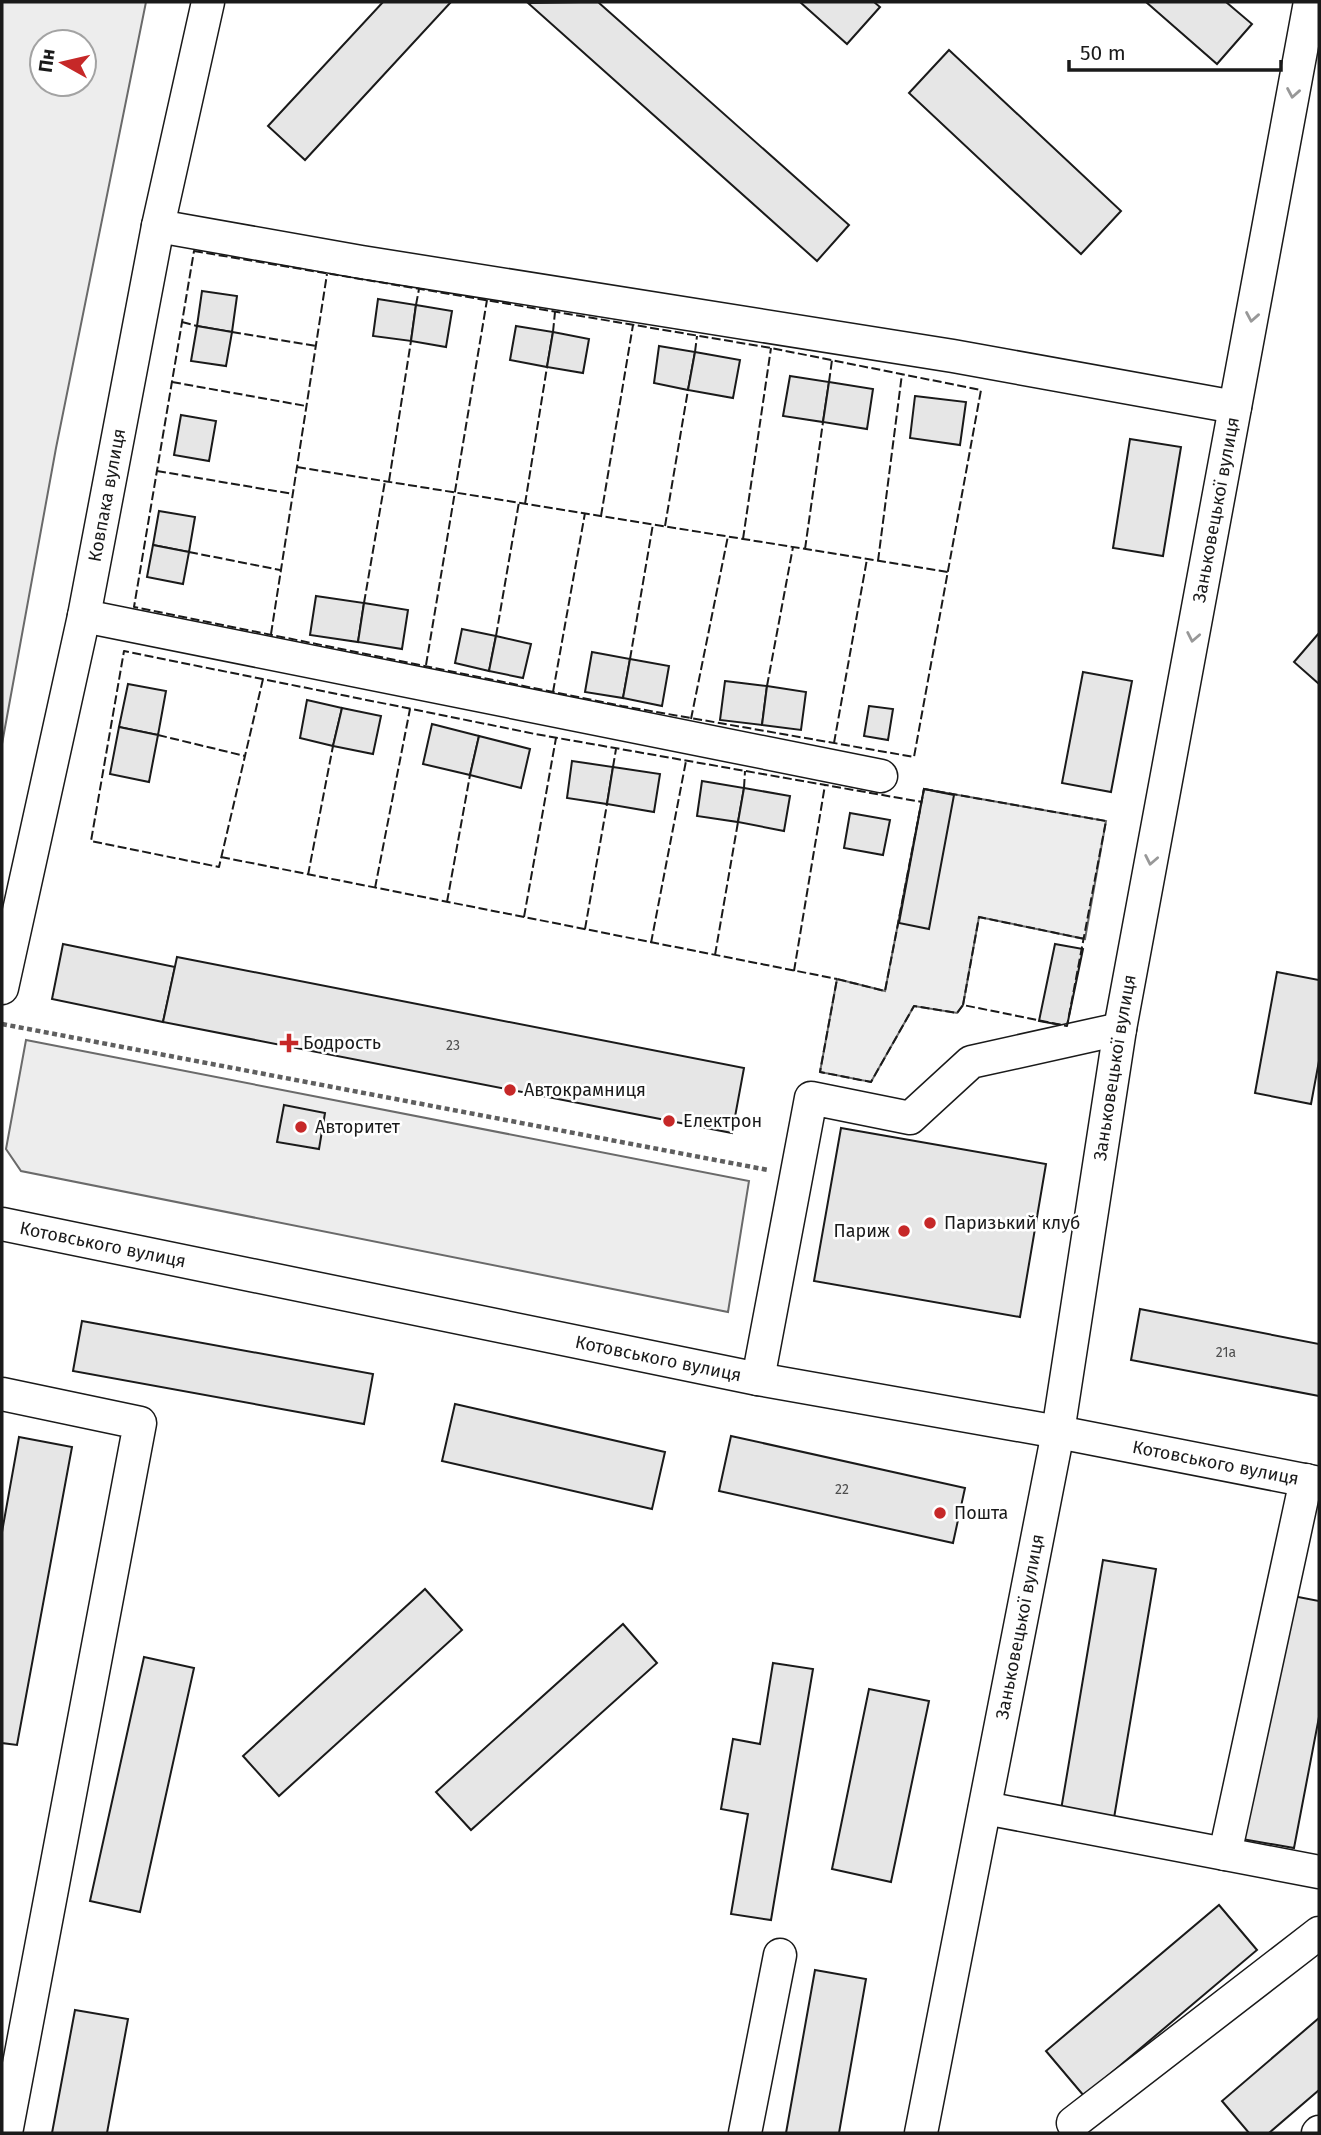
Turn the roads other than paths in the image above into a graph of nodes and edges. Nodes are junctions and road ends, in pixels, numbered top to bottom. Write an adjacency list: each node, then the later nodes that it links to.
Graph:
1 (208, 2): 3 (street, Ковпака вулиця)
2 (1310, 2): 4 (street, Заньковецької вулиця, one-way to 4)
3 (158, 226): 4 (street); 5 (street, Ковпака вулиця)
4 (1235, 407): 8 (street, Заньковецької вулиця, one-way to 8)
5 (83, 616): 6 (street); 7 (street, Ковпака вулиця)
6 (881, 776)
7 (2, 988)
8 (1120, 1029): 10 (street); 12 (street, Заньковецької вулиця)
9 (2, 1224): 10 (street, Котовського вулиця)
10 (758, 1380): 12 (street, Котовського вулиця)
11 (2, 1394): 20 (street)
12 (1058, 1432): 13 (street, Котовського вулиця); 14 (street, Заньковецької вулиця)
13 (1313, 1482): 15 (street)
14 (985, 1808): 15 (street); 22 (street, Заньковецької вулиця)
15 (1225, 1854): 16 (street)
16 (1319, 1872)
17 (1319, 1933): 19 (street)
18 (780, 1955): 21 (street)
19 (1073, 2123)
20 (6, 2133)
21 (745, 2133)
22 (921, 2133)

